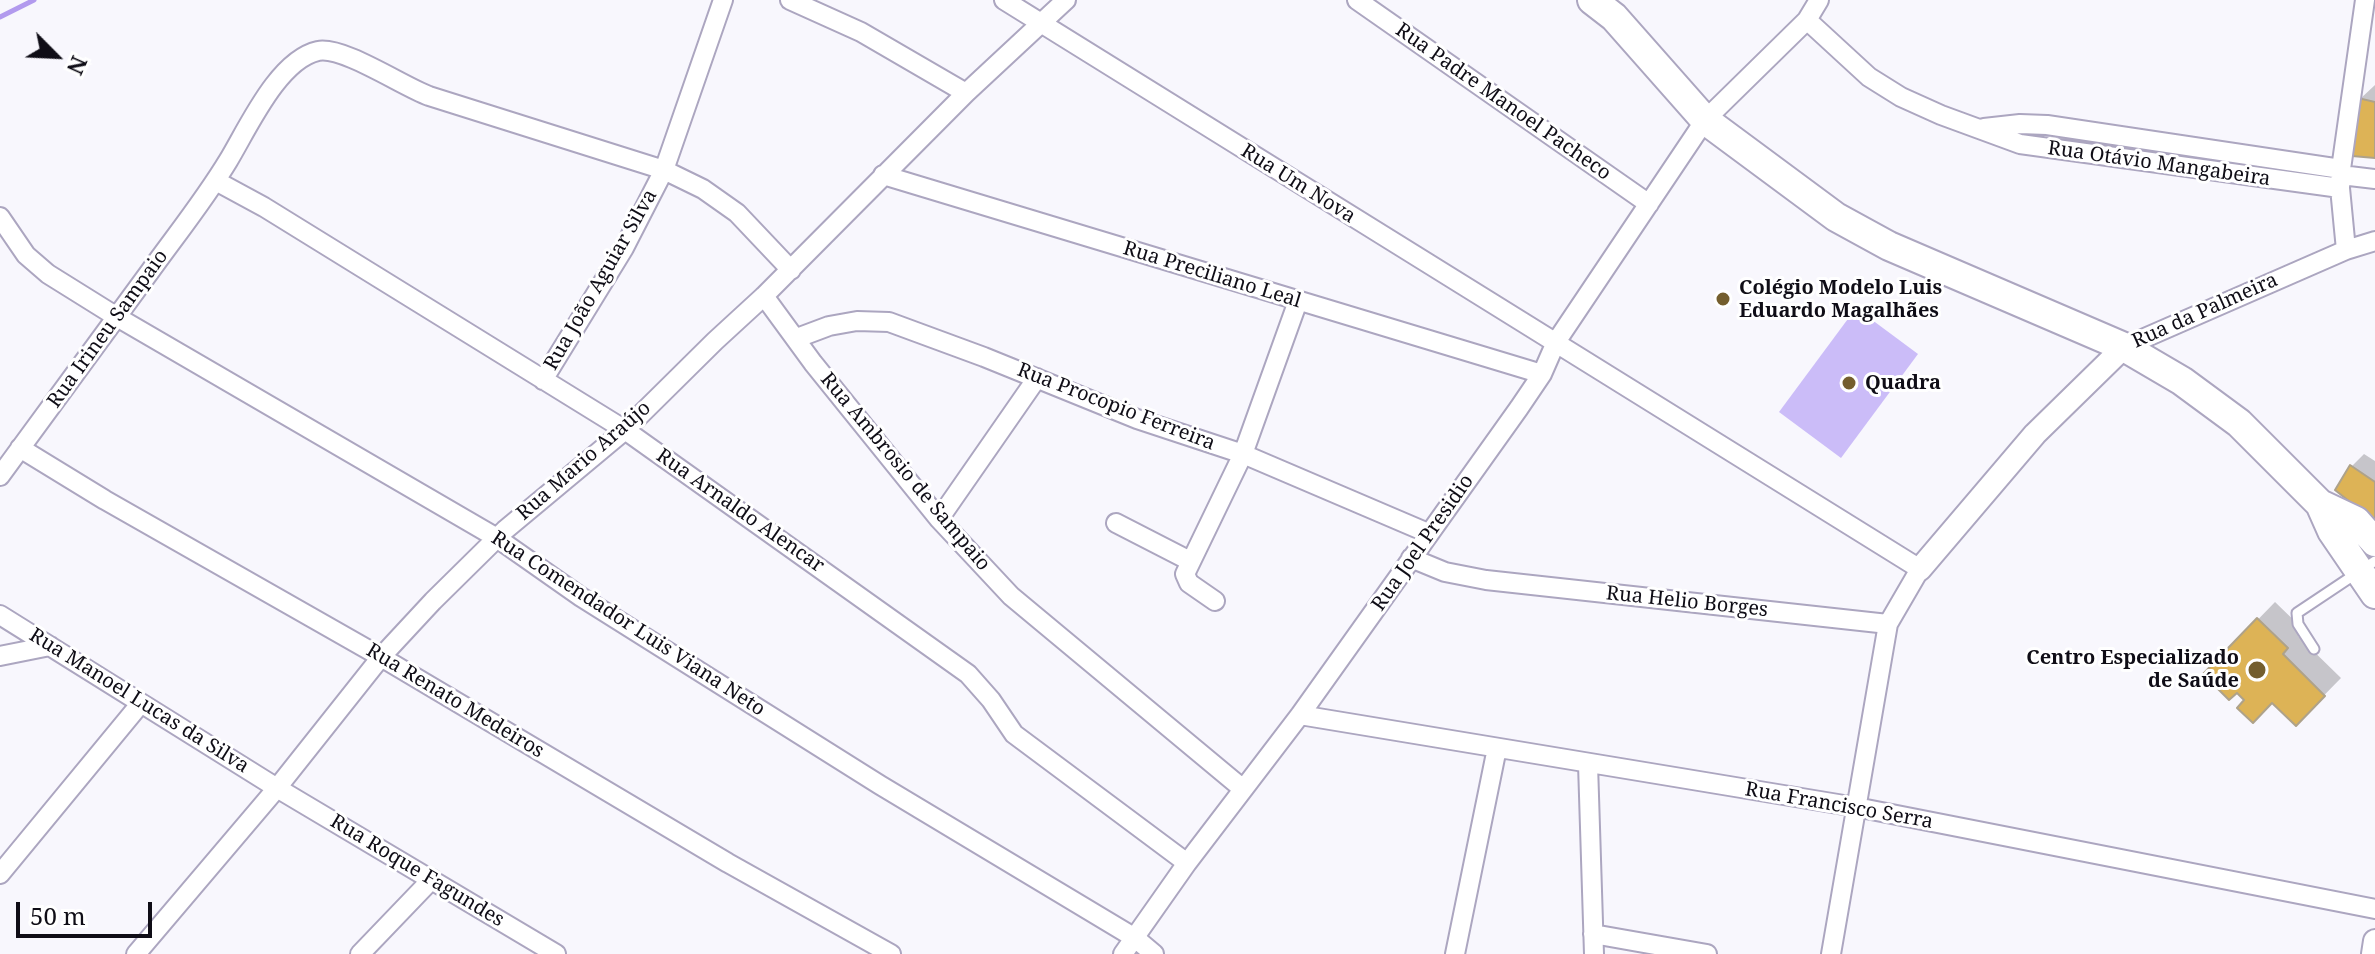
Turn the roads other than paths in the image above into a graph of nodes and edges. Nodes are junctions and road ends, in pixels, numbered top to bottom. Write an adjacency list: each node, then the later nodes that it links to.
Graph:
1 (723, 0): 16 (street, Rua João Aguiar Silva)
2 (790, 0): 11 (street)
3 (1004, 0): 10 (street, Rua Um Nova)
4 (1066, 0): 10 (street, Rua Mario Araújo)
5 (1357, 0): 21 (street, Rua Padre Manoel Pacheco)
6 (1592, 0): 12 (main road, Rua da Palmeira)
7 (1819, 0): 9 (street, Rua Joel Presidio)
8 (2365, 0): 18 (street)
9 (1807, 20): 12 (street, Rua Joel Presidio); 13 (street, Rua Otávio Mangabeira)
10 (1041, 25): 11 (street, Rua Mario Araújo); 30 (street, Rua Um Nova)
11 (966, 93): 17 (street, Rua Mario Araújo)
12 (1705, 120): 21 (street, Rua Joel Presidio); 31 (main road, Rua da Palmeira)
13 (1980, 128): 14 (street, Rua Otávio Mangabeira); 15 (street, Rua Otávio Mangabeira)
14 (2196, 147): 15 (street); 18 (street, Rua Otávio Mangabeira)
15 (2193, 168): 18 (street, Rua Otávio Mangabeira)
16 (664, 170): 20 (street, Rua Irineu Sampaio); 25 (street); 34 (street, Rua João Aguiar Silva)
17 (883, 175): 25 (street, Rua Mario Araújo); 27 (street, Rua Preciliano Leal)
18 (2341, 178): 19 (street, Rua Otávio Mangabeira); 24 (street)
19 (2375, 179)
20 (216, 181): 28 (street, Rua Irineu Sampaio); 34 (street, Rua Arnaldo Alencar)
21 (1649, 204): 30 (street, Rua Joel Presidio)
22 (0, 217): 28 (street, Rua Comendador Luis Viana Neto)
23 (2375, 241): 24 (street, Rua da Palmeira)
24 (2346, 250): 31 (street, Rua da Palmeira)
25 (791, 270): 26 (street, Rua Mario Araújo)
26 (764, 296): 29 (street, Rua Ambrosio de Sampaio); 35 (street, Rua Mario Araújo)
27 (1298, 301): 32 (street, Rua Preciliano Leal); 37 (street)
28 (117, 317): 36 (street, Rua Irineu Sampaio); 43 (street, Rua Comendador Luis Viana Neto)
29 (797, 338): 33 (street, Rua Procopio Ferreira); 40 (street, Rua Ambrosio de Sampaio)
30 (1556, 342): 32 (street, Rua Joel Presidio); 47 (street, Rua Um Nova)
31 (2124, 347): 39 (main road); 47 (street)
32 (1542, 374): 42 (street, Rua Joel Presidio)
33 (1037, 378): 37 (street, Rua Procopio Ferreira); 40 (street)
34 (543, 380): 35 (street, Rua Arnaldo Alencar)
35 (625, 430): 43 (street, Rua Mario Araújo); 63 (street, Rua Arnaldo Alencar)
36 (20, 448): 38 (street, Rua Irineu Sampaio); 55 (street, Rua Renato Medeiros)
37 (1243, 454): 42 (street, Rua Procopio Ferreira); 46 (street)
38 (0, 476)
39 (2320, 504): 44 (main road); 48 (main road)
40 (939, 519): 61 (street, Rua Ambrosio de Sampaio)
41 (1116, 523): 46 (street)
42 (1428, 533): 45 (street, Rua Joel Presidio)
43 (497, 538): 55 (street, Rua Mario Araújo); 68 (street, Rua Comendador Luis Viana Neto)
44 (2375, 542)
45 (1411, 558): 51 (street, Rua Helio Borges); 57 (street, Rua Joel Presidio)
46 (1190, 561): 49 (street)
47 (1920, 569): 51 (street)
48 (2370, 575): 53 (lane)
49 (1215, 601)
50 (0, 615): 52 (street, Rua Manoel Lucas da Silva)
51 (1888, 624): 62 (street)
52 (50, 646): 54 (street); 56 (street, Rua Manoel Lucas da Silva)
53 (2314, 649)
54 (0, 656)
55 (381, 657): 60 (street, Rua Mario Araújo); 70 (street, Rua Renato Medeiros)
56 (141, 703): 60 (street, Rua Manoel Lucas da Silva); 64 (street)
57 (1300, 715): 58 (street, Rua Francisco Serra); 61 (street, Rua Joel Presidio)
58 (1497, 748): 59 (street, Rua Francisco Serra); 76 (street)
59 (1588, 764): 62 (street, Rua Francisco Serra); 67 (street)
60 (277, 788): 65 (street, Rua Roque Fagundes); 71 (street, Rua Mario Araújo)
61 (1243, 789): 63 (street, Rua Joel Presidio)
62 (1856, 807): 66 (street, Rua Francisco Serra); 79 (street)
63 (1187, 863): 68 (street, Rua Joel Presidio)
64 (0, 874)
65 (432, 879): 72 (street); 73 (street, Rua Roque Fagundes)
66 (2375, 909)
67 (1593, 934): 77 (street); 78 (street)
68 (1135, 938): 74 (street, Rua Joel Presidio); 75 (street, Rua Comendador Luis Viana Neto)
69 (2375, 941): 80 (street)
70 (888, 953)
71 (136, 954)
72 (360, 954)
73 (556, 954)
74 (1123, 954)
75 (1154, 954)
76 (1455, 954)
77 (1594, 954)
78 (1707, 954)
79 (1831, 954)
80 (2373, 954)

